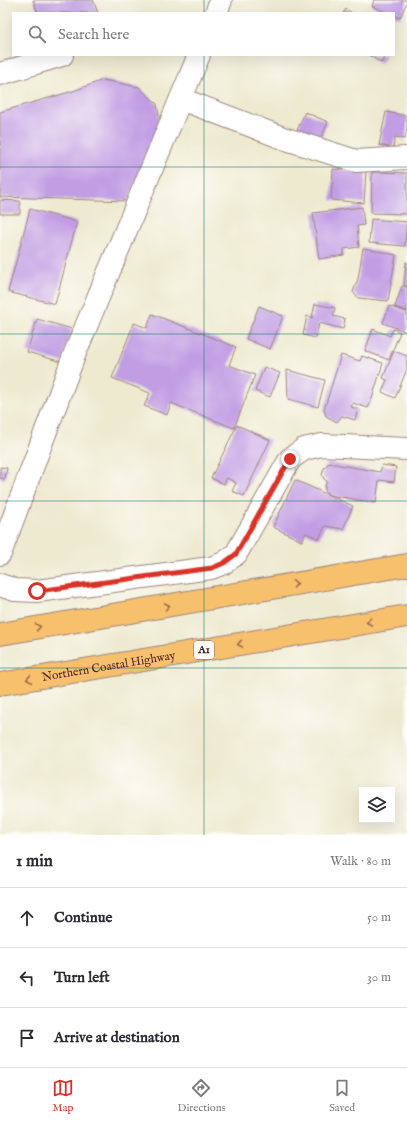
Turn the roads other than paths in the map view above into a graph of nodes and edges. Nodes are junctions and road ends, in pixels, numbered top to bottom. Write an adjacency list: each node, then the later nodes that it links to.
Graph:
1 (221, 0): 2 (street)
2 (216, 12)
3 (59, 56): 5 (street)
4 (199, 56): 6 (street)
5 (0, 74)
6 (181, 99): 7 (street); 9 (street)
7 (407, 158)
8 (407, 449): 11 (street)
9 (0, 554)
10 (407, 565): 13 (highway, one-way to 10)
11 (0, 585)
12 (407, 616): 14 (highway, Northern Coastal Highway / A1, one-way to 14)
13 (0, 634)
14 (0, 684)

